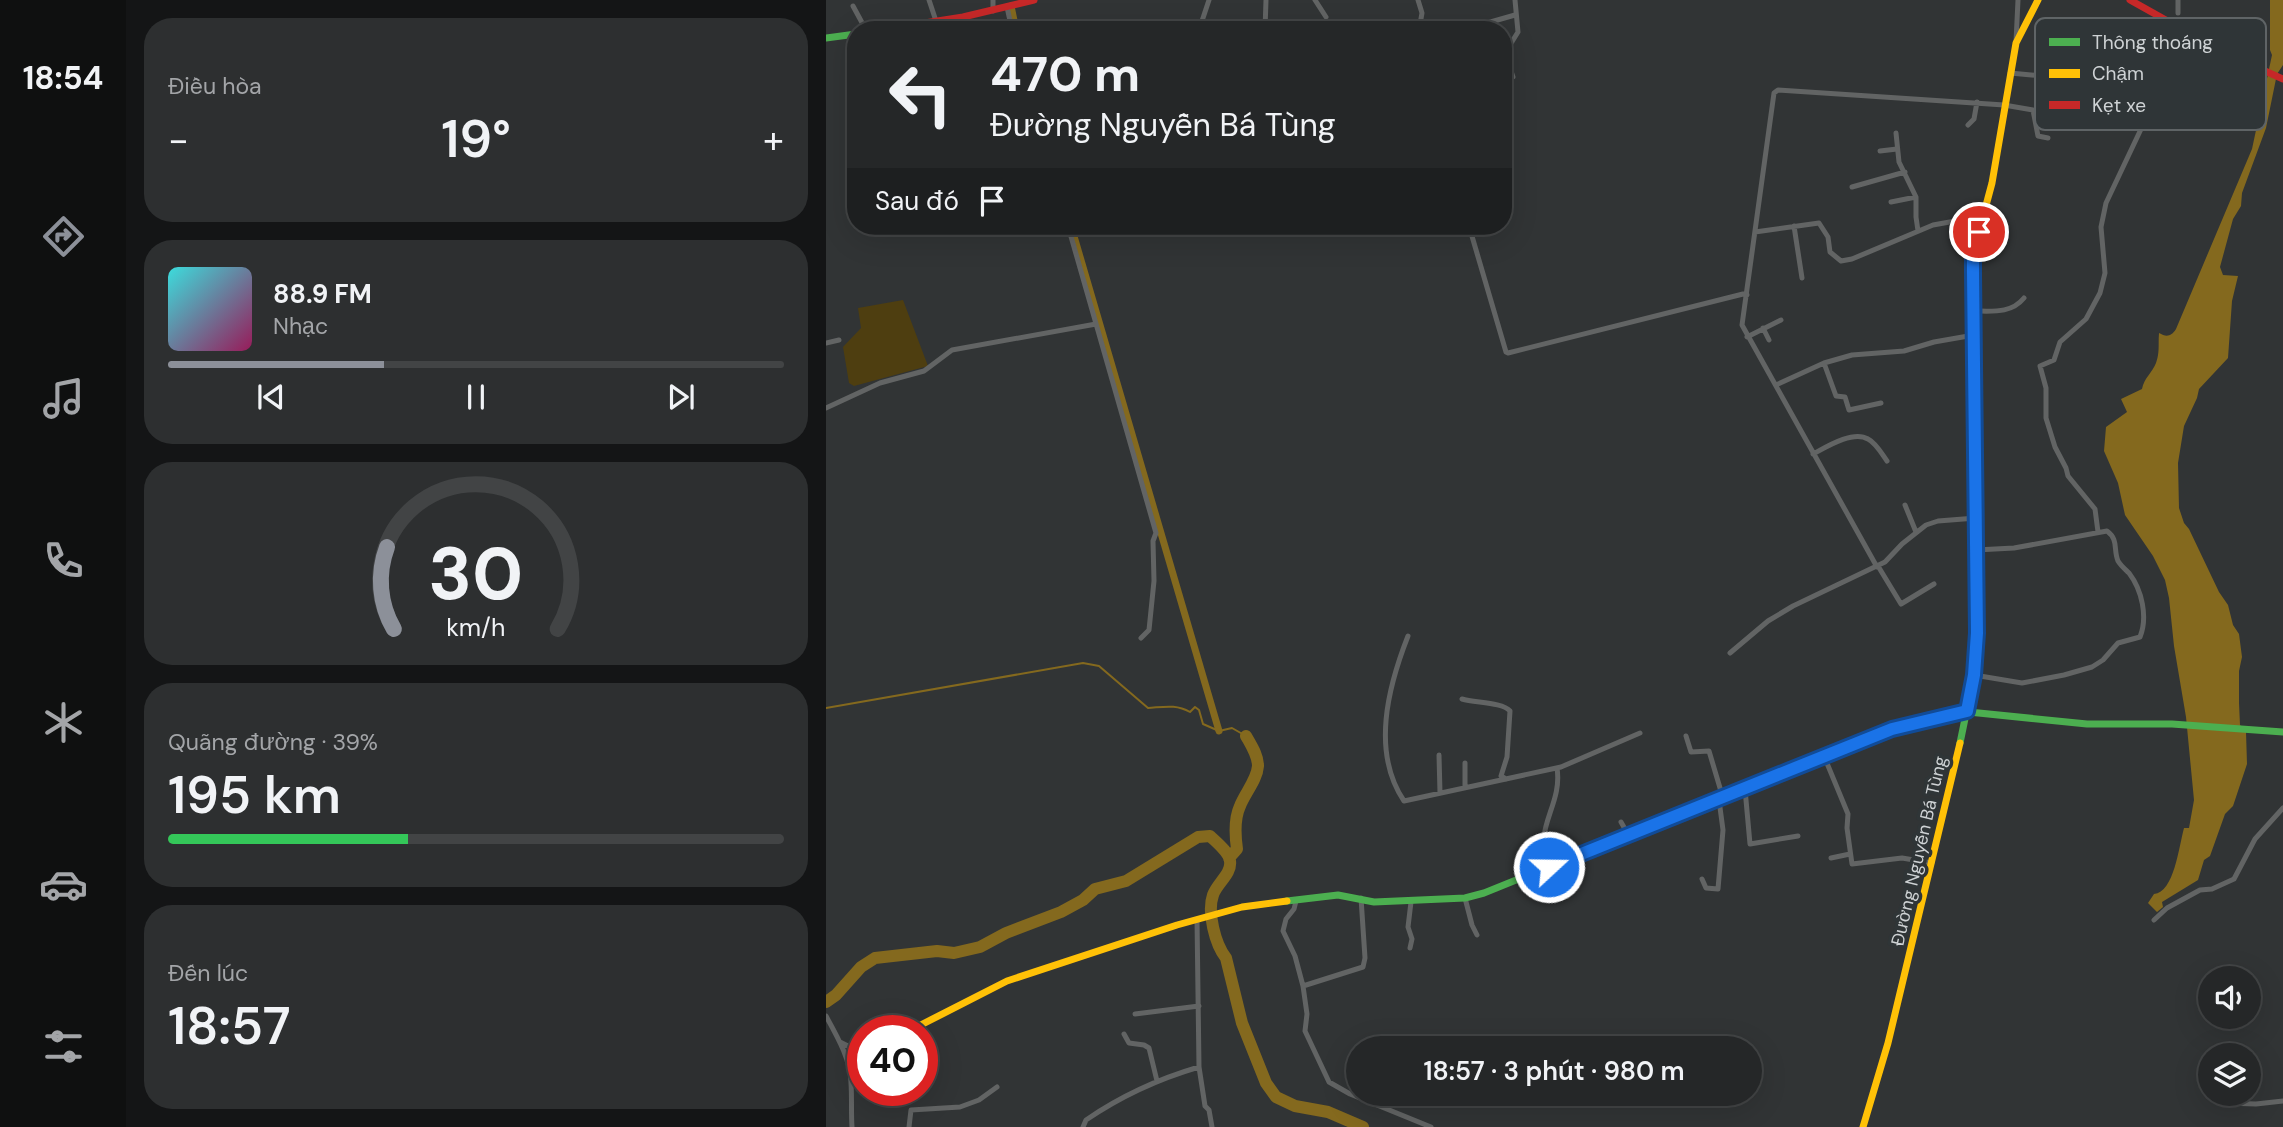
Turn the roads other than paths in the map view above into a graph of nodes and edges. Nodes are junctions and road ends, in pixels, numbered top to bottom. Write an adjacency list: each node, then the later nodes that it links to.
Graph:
1 (929, 0): 21 (street)
2 (993, 0): 15 (street)
3 (1034, 0): 14 (main road)
4 (1209, 0): 23 (street)
5 (1266, 0): 24 (street)
6 (1315, 0): 18 (street)
7 (1418, 0): 25 (street)
8 (1515, 0): 17 (street)
9 (2018, 0): 30 (street)
10 (2038, 0): 30 (main road, Đường Nguyễn Bá Tùng)
11 (2130, 0): 19 (main road)
12 (2178, 0): 16 (street)
13 (853, 6): 20 (street)
14 (1007, 7): 15 (main road); 22 (street)
15 (993, 11): 21 (main road)
16 (2178, 13)
17 (1515, 15): 26 (street); 29 (street)
18 (1326, 17)
19 (2163, 18)
20 (861, 21)
21 (936, 21)
22 (1010, 21)
23 (1202, 21)
24 (1266, 21)
25 (1421, 21)
26 (1494, 21)
27 (847, 35): 28 (main road)
28 (826, 38)
29 (1512, 41)
30 (2016, 43): 32 (main road, Đường Nguyễn Bá Tùng)
31 (2266, 72): 36 (main road)
32 (2010, 73): 34 (street); 38 (main road, Đường Nguyễn Bá Tùng)
33 (1512, 75): 35 (street)
34 (2035, 75)
35 (1513, 78)
36 (2283, 79)
37 (1977, 102): 38 (street); 40 (street); 54 (street)
38 (2004, 105): 39 (street); 51 (main road, Đường Nguyễn Bá Tùng)
39 (2035, 116)
40 (1968, 125)
41 (2037, 130): 44 (street)
42 (2139, 130): 78 (street)
43 (1896, 133): 45 (street)
44 (2048, 138)
45 (1898, 149): 46 (street); 47 (street)
46 (1880, 151)
47 (1905, 172): 48 (street); 49 (street)
48 (1852, 187)
49 (1916, 197): 50 (street); 53 (street)
50 (1891, 201)
51 (1983, 216): 53 (street); 60 (main road, Đường Nguyễn Bá Tùng)
52 (1794, 226): 53 (street); 54 (street); 57 (street)
53 (1918, 231)
54 (1755, 232): 58 (street)
55 (1071, 235): 62 (street)
56 (1472, 235): 58 (street)
57 (1802, 278)
58 (1747, 295): 65 (street)
59 (2024, 298): 60 (street)
60 (1973, 311): 64 (main road, Đường Nguyễn Bá Tùng)
61 (1781, 320): 63 (street)
62 (1096, 324): 72 (street); 83 (street)
63 (1763, 328): 65 (street); 67 (street)
64 (1974, 335): 69 (street); 76 (main road, Đường Nguyễn Bá Tùng)
65 (1748, 337): 70 (street)
66 (839, 340): 68 (street)
67 (1769, 340)
68 (826, 344)
69 (1824, 363): 70 (street); 71 (street)
70 (1776, 385): 73 (street)
71 (1881, 403)
72 (826, 408)
73 (1813, 454): 74 (street); 80 (street)
74 (1887, 461)
75 (1905, 505): 77 (street)
76 (1976, 518): 77 (street); 79 (main road, Đường Nguyễn Bá Tùng)
77 (1916, 532): 80 (street)
78 (2098, 532): 79 (street); 85 (street)
79 (1976, 550): 85 (main road, Đường Nguyễn Bá Tùng)
80 (1877, 566): 81 (street); 84 (street)
81 (1934, 584)
82 (1408, 636): 98 (street)
83 (1141, 638)
84 (1730, 653)
85 (1974, 675): 87 (main road, Đường Nguyễn Bá Tùng)
86 (1462, 699): 95 (street)
87 (1967, 711): 88 (main road); 92 (main road); 106 (main road, Đường Nguyễn Bá Tùng)
88 (2283, 732)
89 (1640, 733): 94 (street)
90 (1686, 736): 99 (street)
91 (1439, 755): 98 (street)
92 (1824, 756): 97 (main road); 104 (street)
93 (1465, 763): 96 (street)
94 (1557, 768): 95 (street); 107 (street)
95 (1506, 779): 96 (street)
96 (1465, 787): 98 (street)
97 (1745, 789): 99 (main road); 102 (street)
98 (1440, 793)
99 (1721, 799): 103 (main road); 108 (street)
100 (2283, 808): 114 (street)
101 (1621, 822): 103 (street)
102 (1798, 835)
103 (1629, 836): 107 (main road)
104 (1850, 854): 105 (street); 106 (street)
105 (1831, 858)
106 (1932, 865): 135 (main road, Đường Nguyễn Bá Tùng)
107 (1549, 867): 110 (main road)
108 (1702, 879)
109 (1361, 898): 111 (main road); 112 (main road); 117 (street)
110 (1465, 898): 112 (main road); 115 (street)
111 (1296, 901): 113 (main road); 117 (street)
112 (1411, 902): 116 (street)
113 (1200, 918): 118 (street); 121 (main road)
114 (2154, 920)
115 (1477, 935)
116 (1410, 948)
117 (1303, 986): 134 (street)
118 (1199, 1006): 119 (street); 125 (street)
119 (1135, 1014)
120 (826, 1016): 123 (street)
121 (938, 1016)
122 (1124, 1034): 126 (street)
123 (841, 1042): 124 (street); 130 (street)
124 (847, 1045)
125 (1199, 1067): 126 (street); 133 (street)
126 (1157, 1081): 132 (street)
127 (997, 1087): 131 (street)
128 (2283, 1101): 129 (street)
129 (2261, 1103)
130 (852, 1127)
131 (909, 1127)
132 (1083, 1127)
133 (1212, 1127)
134 (1431, 1127)
135 (1863, 1127)

